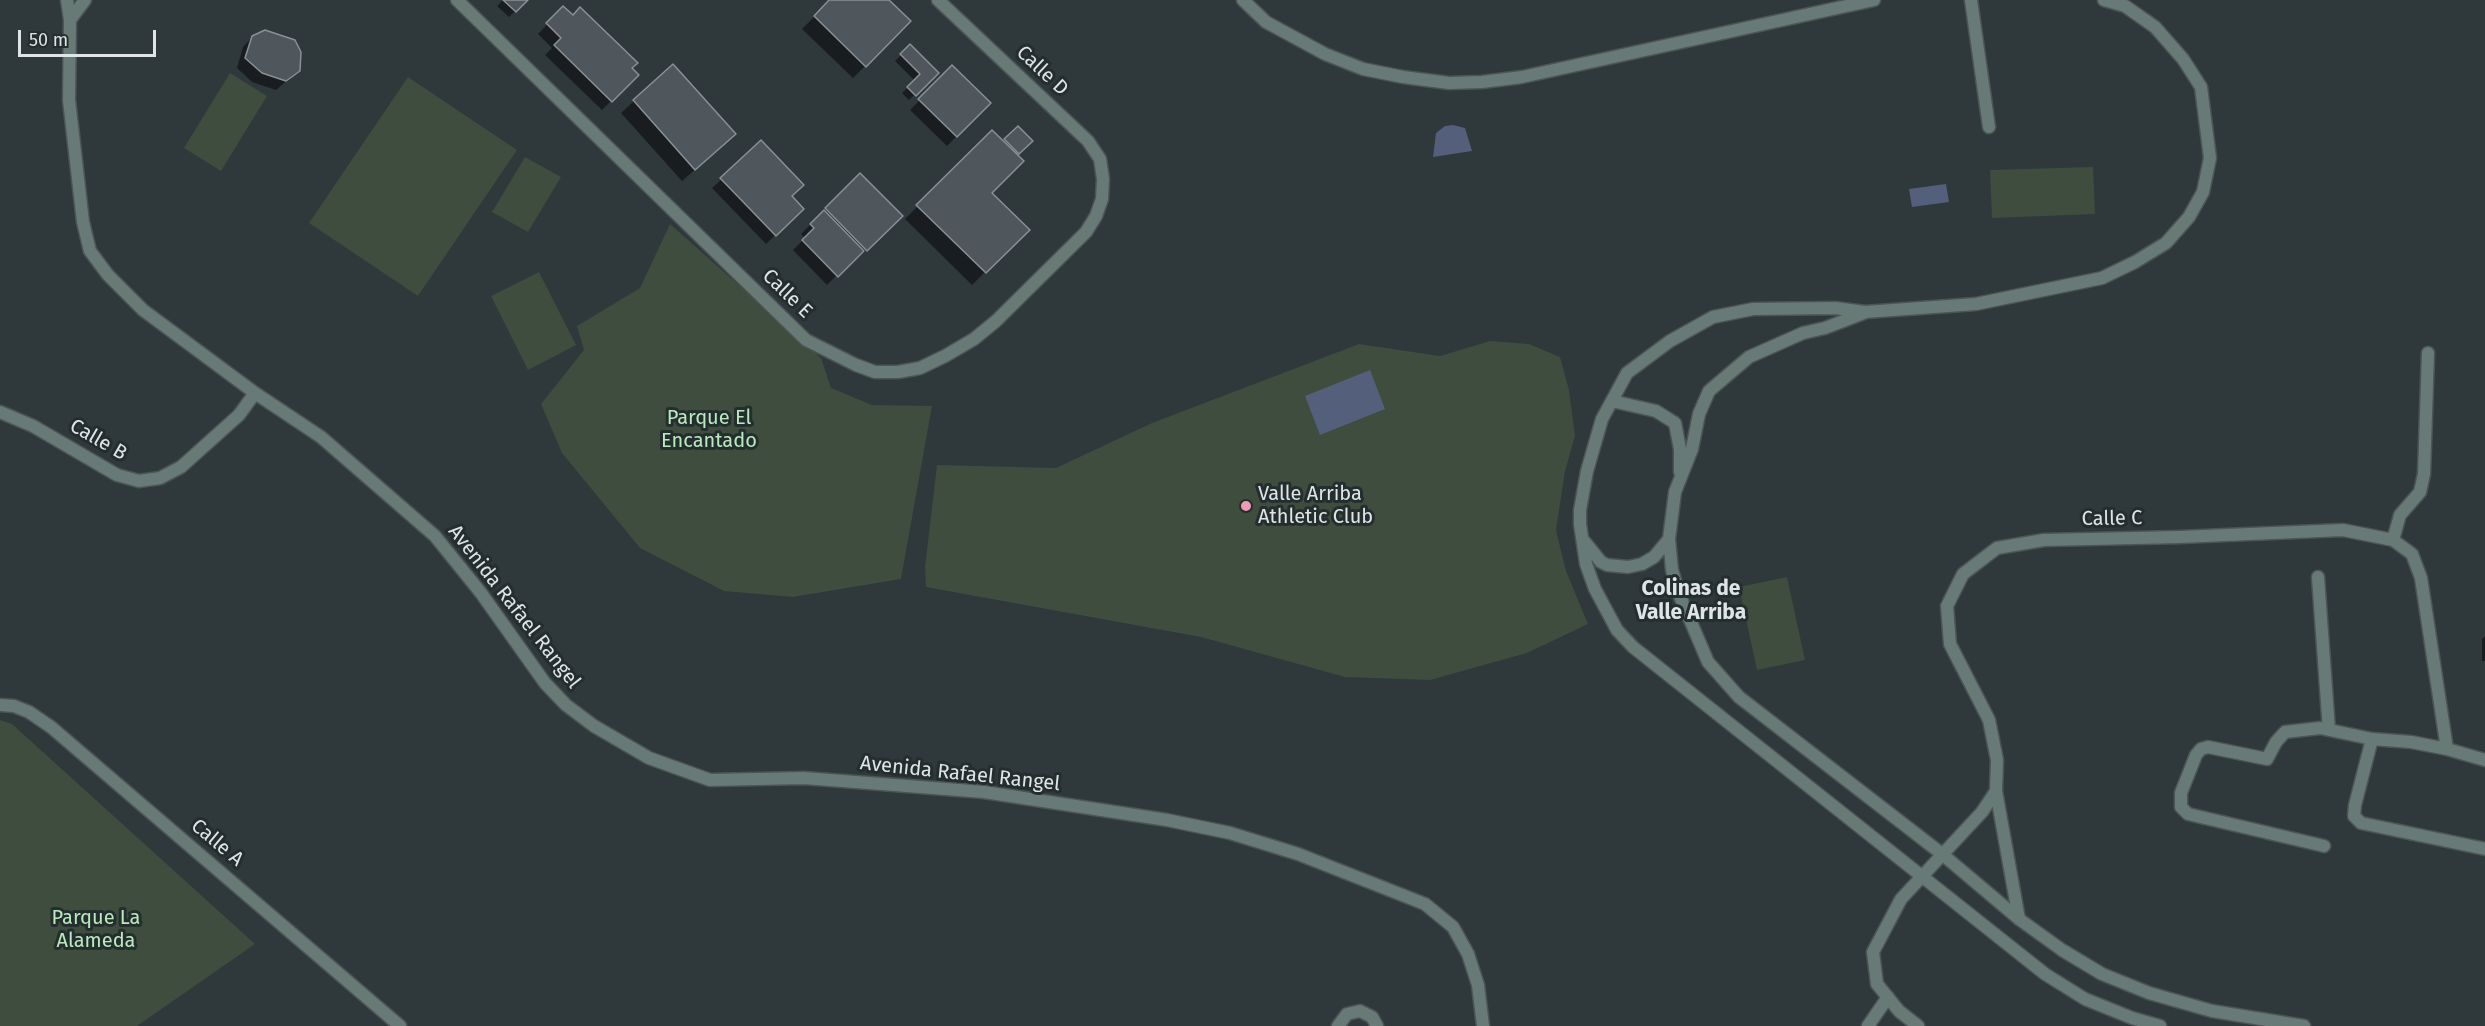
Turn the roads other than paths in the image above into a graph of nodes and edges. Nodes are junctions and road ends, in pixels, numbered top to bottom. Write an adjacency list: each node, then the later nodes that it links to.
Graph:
1 (67, 0): 9 (street, Avenida Rafael Rangel)
2 (85, 0): 9 (street)
3 (457, 0): 11 (street, Calle E)
4 (938, 0): 11 (street, Calle D)
5 (1243, 0): 6 (street)
6 (1874, 0)
7 (1971, 0): 10 (street)
8 (2104, 0): 12 (street)
9 (70, 20): 14 (street, Avenida Rafael Rangel)
10 (1989, 127)
11 (1103, 179)
12 (1865, 312): 15 (street); 17 (street)
13 (2427, 353): 20 (street)
14 (255, 393): 16 (street, Calle B); 37 (street, Avenida Rafael Rangel)
15 (1612, 401): 17 (street); 18 (street)
16 (0, 412)
17 (1680, 476): 19 (street)
18 (1582, 538): 19 (street); 31 (street)
19 (1669, 539): 30 (street)
20 (2393, 540): 25 (street); 27 (street, Calle C)
21 (2318, 577): 23 (street)
22 (0, 705): 34 (street, Calle A)
23 (2329, 730): 24 (street); 28 (street)
24 (2372, 739): 25 (street); 29 (street)
25 (2447, 748): 26 (street)
26 (2485, 760)
27 (1996, 791): 30 (street); 32 (street, Calle C)
28 (2325, 846)
29 (2485, 849)
30 (1942, 855): 31 (street); 32 (street)
31 (1923, 877): 33 (street); 40 (street)
32 (2019, 919): 41 (street)
33 (1888, 997): 38 (street); 39 (street)
34 (400, 1026)
35 (1338, 1026): 36 (street)
36 (1377, 1026)
37 (1483, 1026)
38 (1868, 1026)
39 (1918, 1026)
40 (2160, 1026)
41 (2304, 1026)

